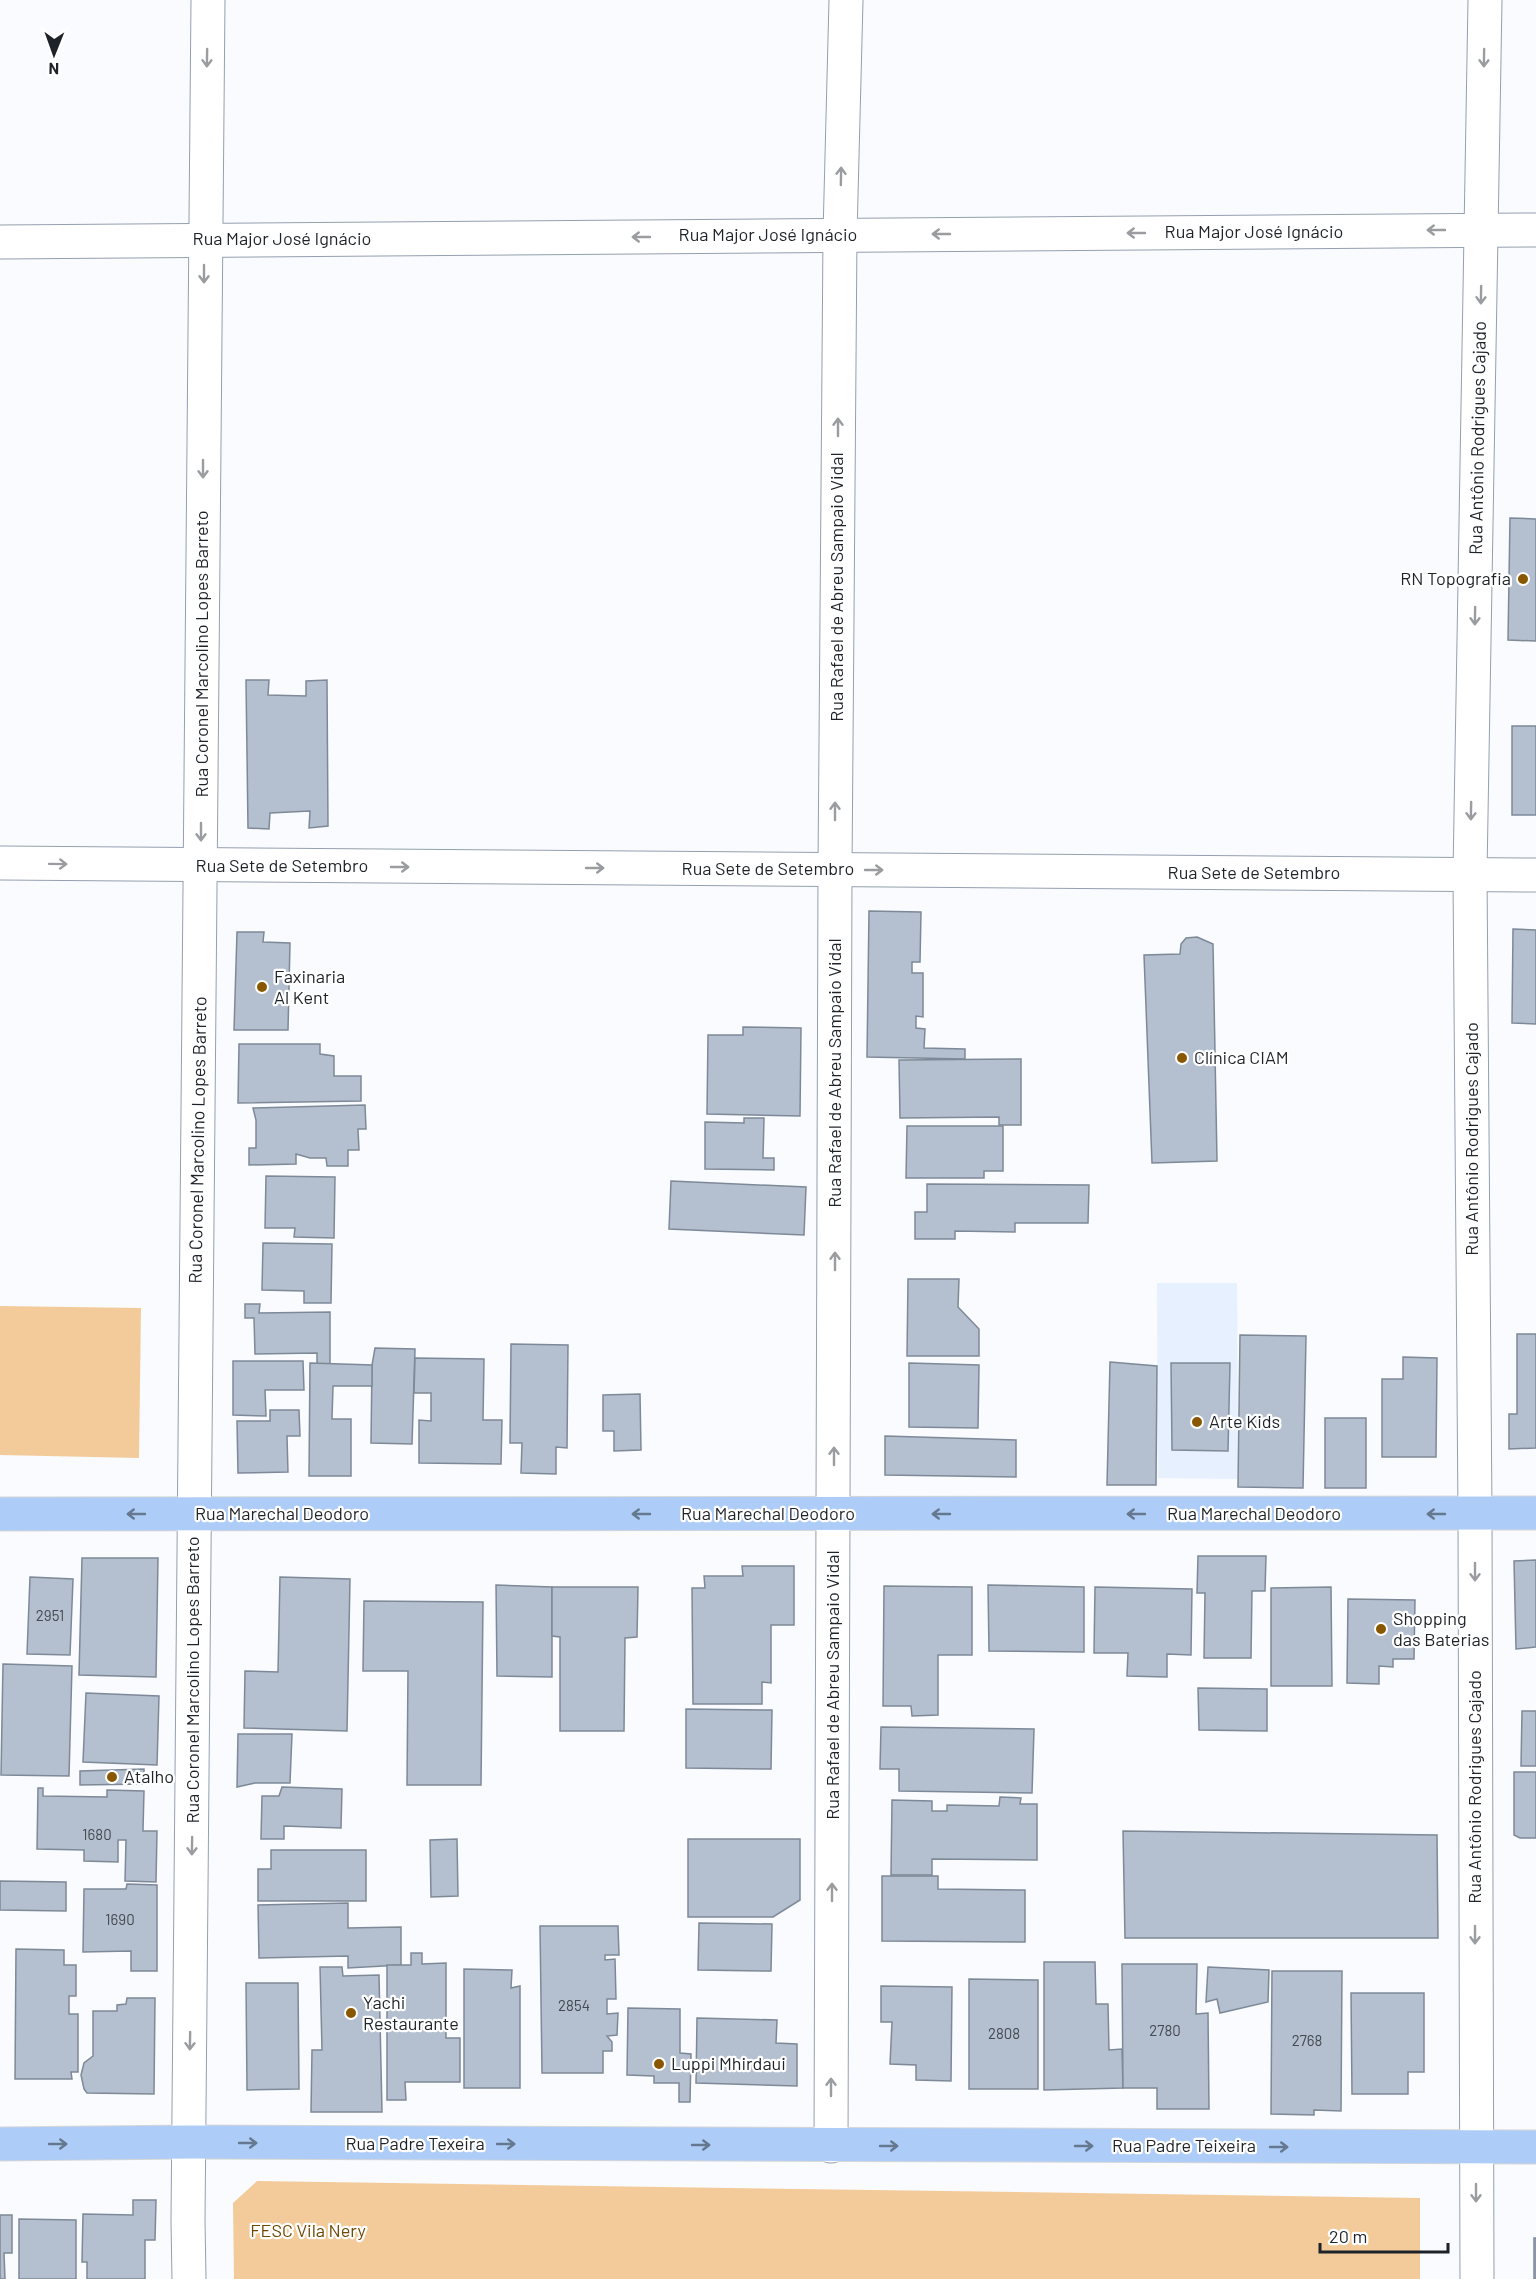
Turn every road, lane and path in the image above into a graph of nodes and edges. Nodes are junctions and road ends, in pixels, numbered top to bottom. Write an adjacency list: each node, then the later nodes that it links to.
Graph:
1 (208, 0): 7 (street, Rua Coronel Marcolino Lopes Barreto, one-way to 7)
2 (846, 0): 6 (street, Rua Rafael de Abreu Sampaio Vidal, one-way to 2)
3 (1485, 0): 4 (street, Rua Antônio Rodrigues Cajado, one-way to 4)
4 (1482, 230): 5 (street, Rua Major José Ignácio); 6 (street, Rua Major José Ignácio, one-way to 6); 12 (street, Rua Antônio Rodrigues Cajado, one-way to 12)
5 (1536, 230)
6 (840, 235): 7 (street, Rua Major José Ignácio, one-way to 7); 11 (street, Rua Rafael de Abreu Sampaio Vidal, one-way to 6)
7 (205, 240): 8 (street, Rua Major José Ignácio); 10 (street, Rua Coronel Marcolino Lopes Barreto, one-way to 10)
8 (0, 242)
9 (0, 863): 10 (street, Rua Sete de Setembro, one-way to 10)
10 (201, 866): 11 (street, Rua Sete de Setembro, one-way to 11); 18 (street, Rua Coronel Marcolino Lopes Barreto)
11 (835, 870): 12 (street, Rua Sete de Setembro, one-way to 12); 16 (street, Rua Rafael de Abreu Sampaio Vidal, one-way to 11)
12 (1470, 874): 13 (street, Rua Sete de Setembro); 17 (street, Rua Antônio Rodrigues Cajado)
13 (1536, 875)
14 (1536, 1513): 17 (main road, Rua Marechal Deodoro)
15 (0, 1514): 18 (main road, Rua Marechal Deodoro, one-way to 15)
16 (834, 1514): 17 (main road, Rua Marechal Deodoro, one-way to 16); 18 (main road, Rua Marechal Deodoro, one-way to 18); 21 (street, Rua Rafael de Abreu Sampaio Vidal, one-way to 16)
17 (1475, 1514): 23 (street, Rua Antônio Rodrigues Cajado, one-way to 23)
18 (195, 1515): 19 (street, Rua Coronel Marcolino Lopes Barreto, one-way to 19)
19 (189, 2142): 20 (main road, Rua Padre Texeira, one-way to 19); 21 (main road, Rua Padre Texeira, one-way to 21); 24 (street, Rua Coronel Marcolino Lopes Barreto)
20 (0, 2144)
21 (831, 2146): 23 (main road, Rua Padre Teixeira, one-way to 23)
22 (1536, 2147): 23 (main road, Rua Padre Teixeira)
23 (1476, 2148): 25 (street, Rua Antônio Rodrigues Cajado, one-way to 25)
24 (189, 2279)
25 (1477, 2279)

